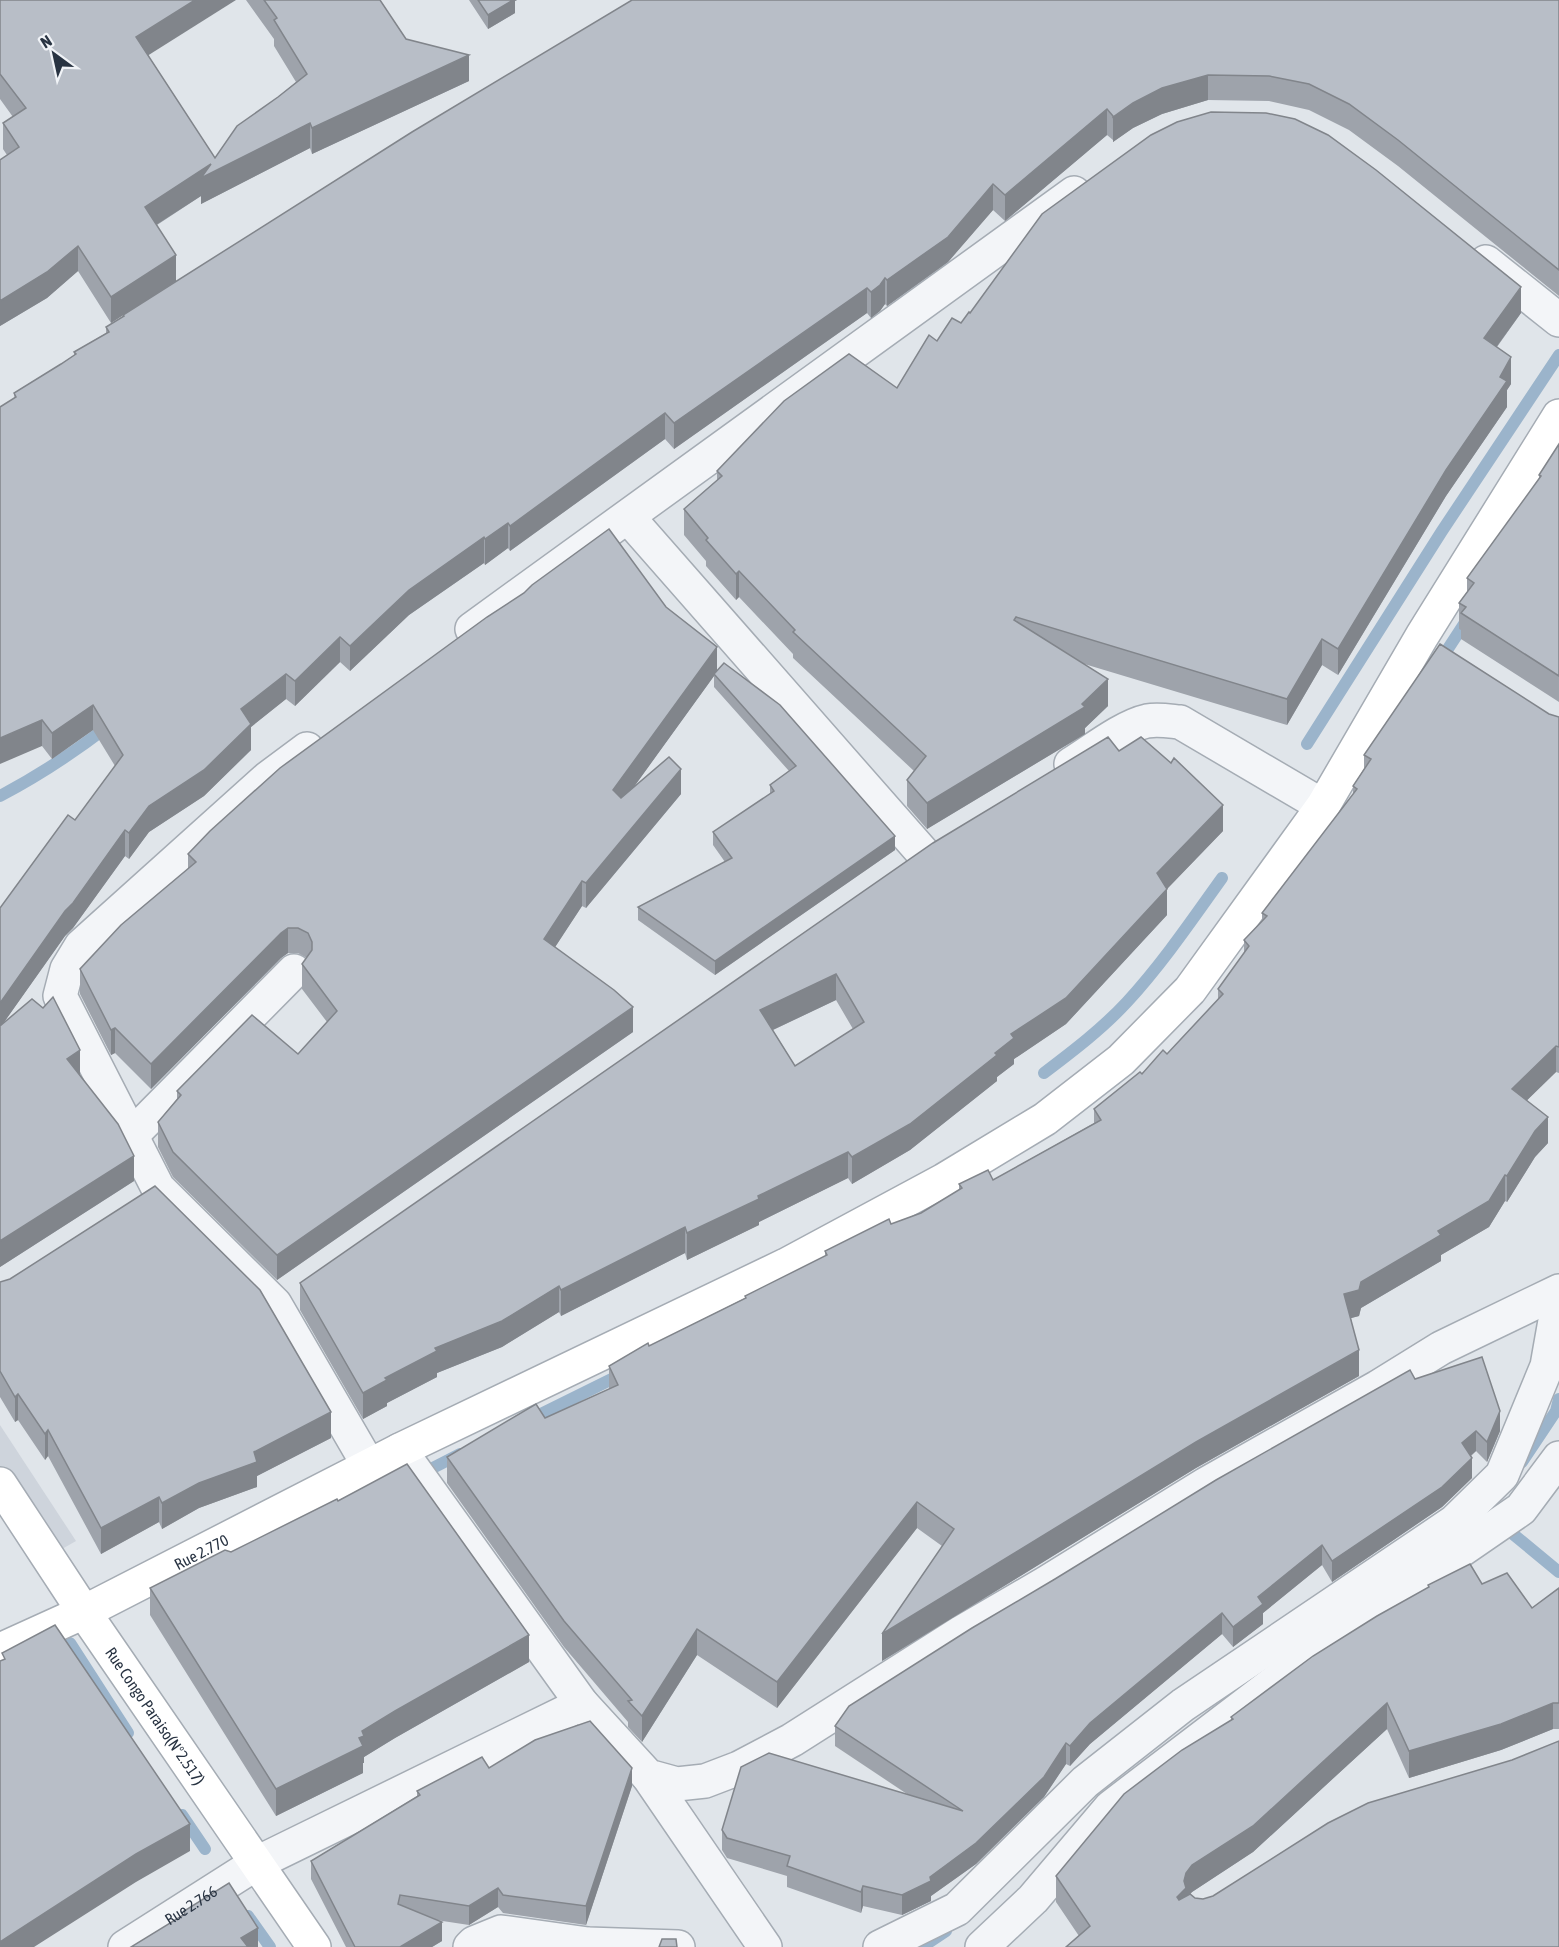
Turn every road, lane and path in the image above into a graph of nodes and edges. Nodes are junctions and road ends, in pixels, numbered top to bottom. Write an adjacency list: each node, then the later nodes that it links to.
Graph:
1 (1102, 173): 5 (street)
2 (1465, 245): 3 (street)
3 (1559, 320)
4 (1559, 416): 9 (street, Rue 2.770)
5 (628, 517): 6 (street); 10 (street)
6 (448, 647)
7 (334, 729): 12 (street)
8 (1041, 782): 9 (street)
9 (1323, 806): 15 (street, Rue 2.770)
10 (952, 836)
11 (294, 972): 12 (street)
12 (132, 1135): 17 (street)
13 (1559, 1292): 22 (street)
14 (1559, 1298): 29 (street)
15 (400, 1450): 17 (street, Rue 2.770); 21 (street)
16 (1559, 1458): 30 (street)
17 (369, 1466): 19 (street, Rue 2.770)
18 (0, 1484): 19 (street, Rue Congo Paraiso(N°2.517))
19 (84, 1612): 20 (street, Rue 2.770); 23 (street, Rue Congo Paraiso(N°2.517))
20 (0, 1650)
21 (582, 1704): 22 (street); 23 (street, Rue 2.766)
22 (648, 1776): 28 (street)
23 (257, 1863): 24 (street, Rue 2.766); 25 (street, Rue Congo Paraiso(N°2.517))
24 (125, 1947)
25 (314, 1947)
26 (470, 1947): 27 (street)
27 (678, 1947)
28 (765, 1947)
29 (879, 1947)
30 (982, 1947)

